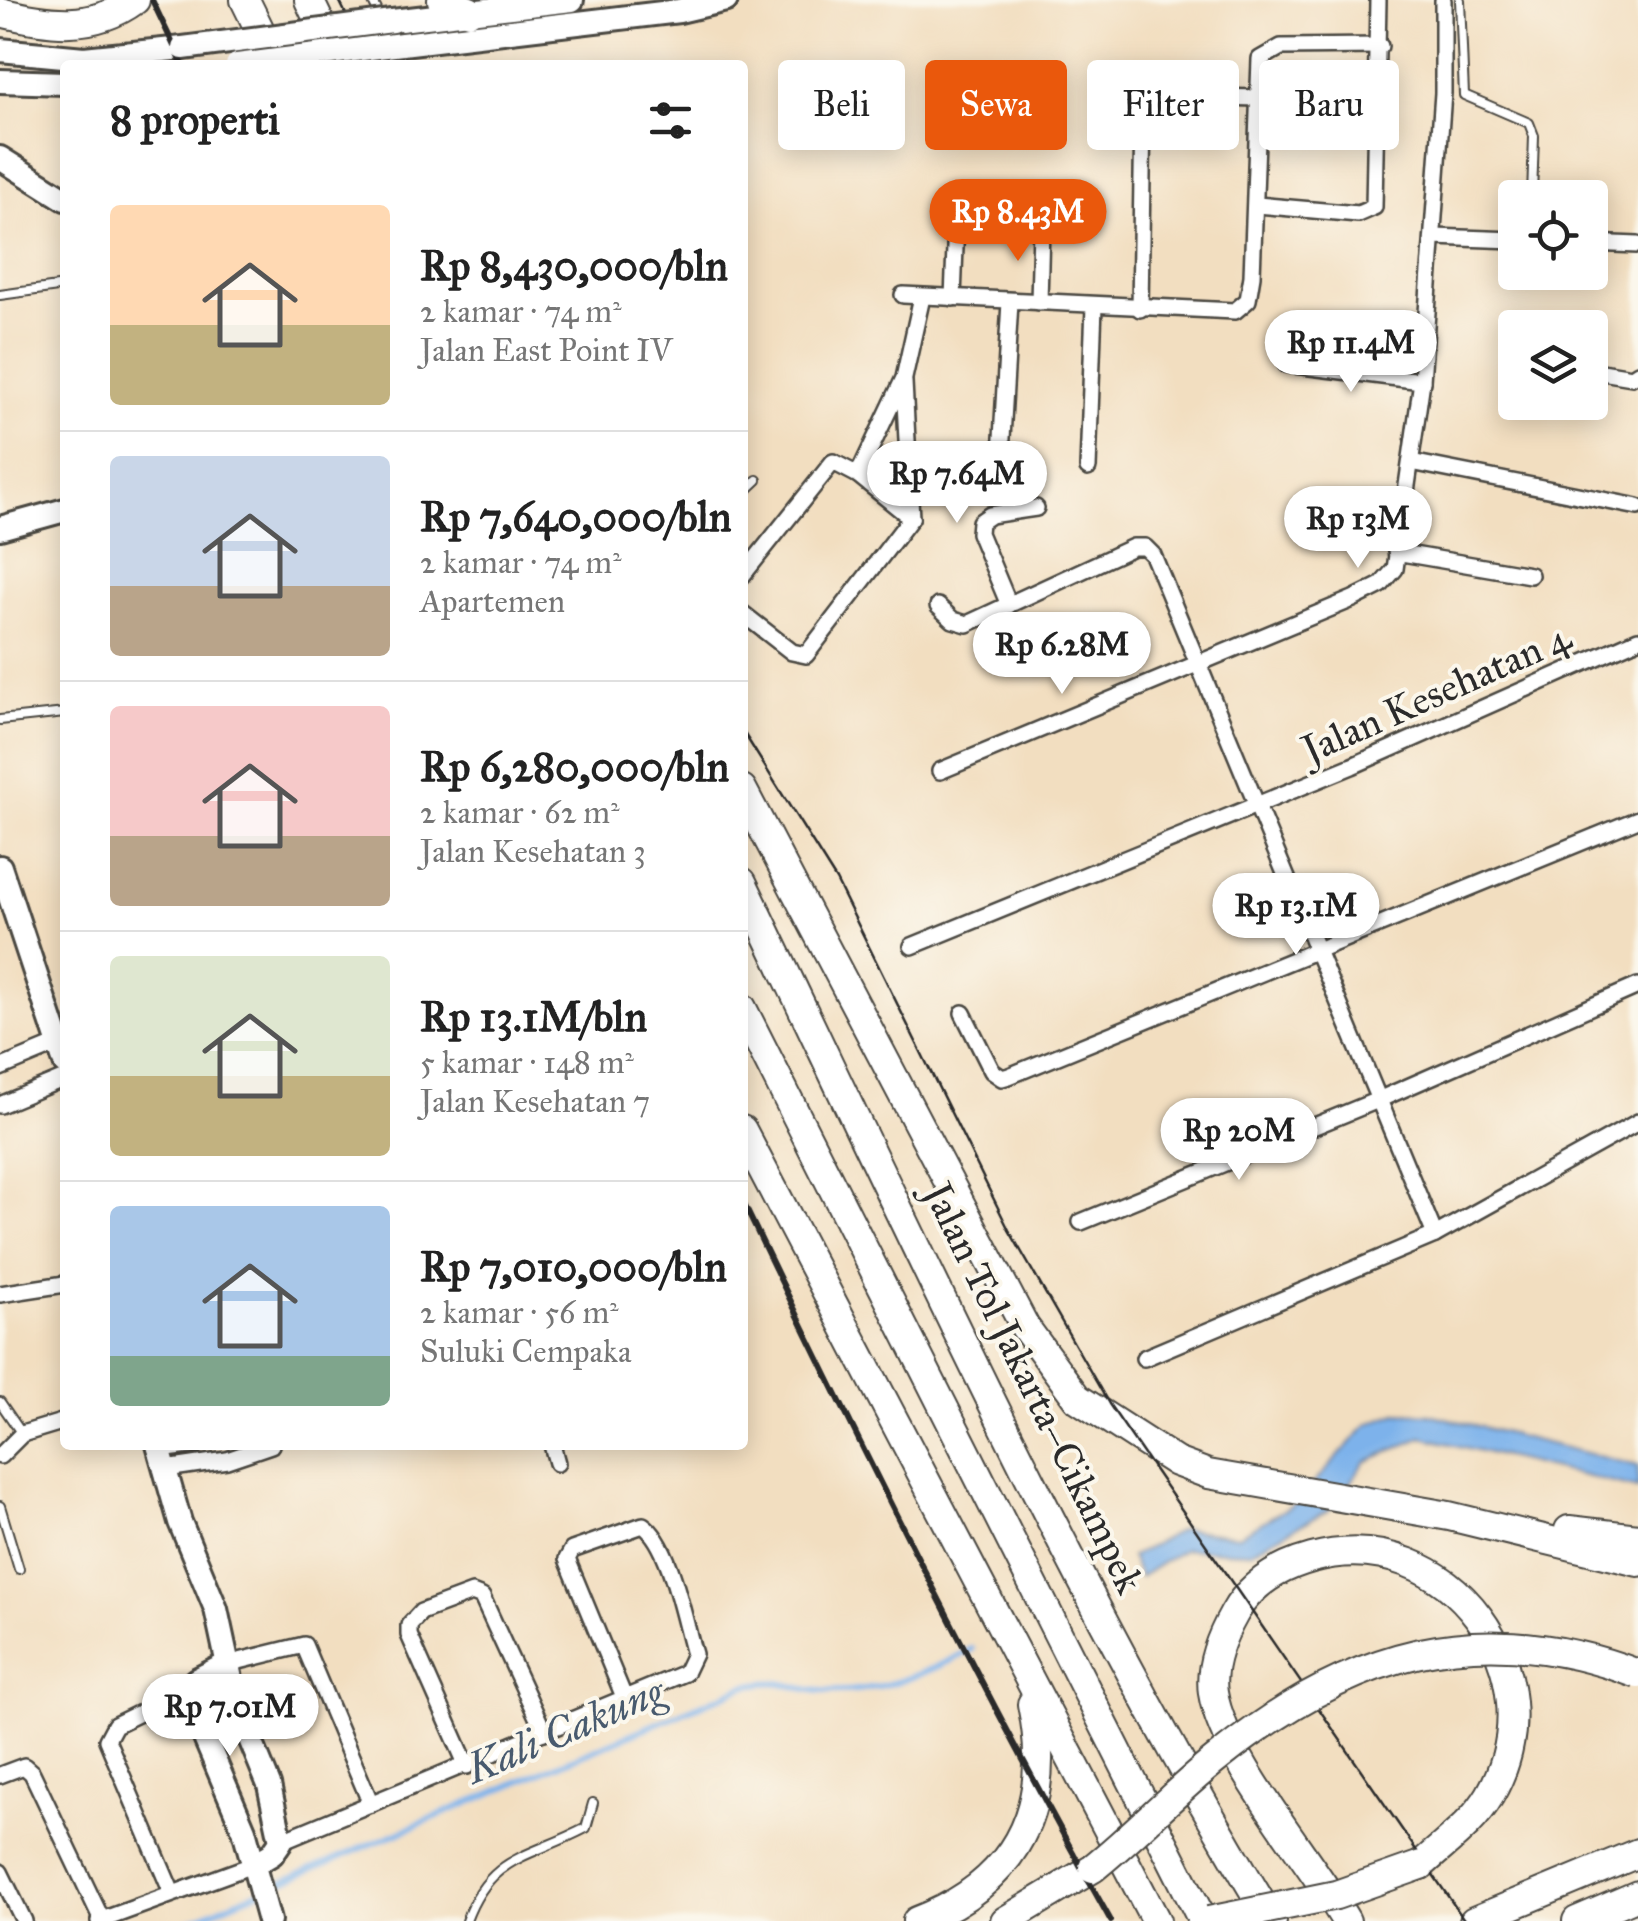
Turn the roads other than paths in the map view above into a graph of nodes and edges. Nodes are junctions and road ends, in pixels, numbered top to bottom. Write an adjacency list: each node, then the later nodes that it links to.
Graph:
1 (134, 0): 13 (highway)
2 (245, 0): 18 (highway)
3 (309, 0): 20 (highway)
4 (372, 0): 21 (lane)
5 (572, 0): 10 (main road)
6 (726, 0): 11 (main road)
7 (1378, 0): 16 (street)
8 (1442, 0): 32 (street)
9 (1460, 0): 27 (lane)
10 (542, 2): 15 (main road)
11 (682, 6): 19 (main road, bridge)
12 (434, 8): 15 (highway); 17 (main road, bridge)
13 (34, 10): 14 (highway)
14 (0, 12)
15 (468, 12)
16 (1380, 46): 22 (street); 30 (street)
17 (0, 50)
18 (275, 60)
19 (277, 60)
20 (338, 60)
21 (402, 60)
22 (1260, 60)
23 (0, 82): 24 (main road)
24 (60, 83)
25 (1259, 98): 30 (street); 44 (street)
26 (0, 158): 28 (main road)
27 (1533, 180)
28 (60, 196)
29 (957, 197): 40 (street)
30 (1257, 205): 44 (street)
31 (1040, 228): 42 (street)
32 (1434, 237): 33 (street); 49 (street)
33 (1498, 239)
34 (1608, 244): 35 (street)
35 (1638, 245)
36 (60, 287): 37 (lane)
37 (0, 295)
38 (903, 296): 39 (street)
39 (922, 297): 40 (street); 48 (street)
40 (954, 298): 41 (street)
41 (1010, 302): 42 (street); 50 (street)
42 (1039, 302): 43 (street)
43 (1094, 306): 44 (street); 52 (street)
44 (1140, 309)
45 (1286, 364): 49 (street)
46 (1608, 373): 47 (street)
47 (1638, 374)
48 (904, 378): 53 (street); 59 (street)
49 (1422, 381): 51 (street)
50 (1000, 455)
51 (1411, 462): 56 (street); 61 (street)
52 (1088, 468)
53 (858, 475): 59 (street); 62 (street)
54 (757, 480): 55 (lane)
55 (748, 488)
56 (1638, 506)
57 (1036, 508): 64 (street)
58 (60, 511): 60 (main road)
59 (911, 518): 66 (street)
60 (0, 528)
61 (1396, 552): 63 (street); 68 (street)
62 (748, 568)
63 (1530, 575)
64 (1009, 605): 65 (street); 68 (street)
65 (938, 606)
66 (748, 618)
67 (1638, 639): 73 (street, Jalan Kesehatan 4)
68 (1200, 663): 71 (street); 73 (street)
69 (60, 714): 70 (lane)
70 (0, 720)
71 (940, 770)
72 (748, 800): 104 (highway)
73 (1259, 805): 77 (street, Jalan Kesehatan 4); 78 (street)
74 (1638, 819): 78 (street)
75 (0, 867): 82 (main road)
76 (748, 894): 131 (highway, Jalan Tol Jakarta–Cikampek)
77 (912, 946)
78 (1318, 951): 80 (street); 86 (street)
79 (1638, 986): 86 (street)
80 (964, 1013)
81 (748, 1020): 130 (highway)
82 (60, 1043)
83 (60, 1046): 84 (street)
84 (0, 1068)
85 (60, 1080): 87 (street)
86 (1378, 1100): 90 (street); 91 (street)
87 (0, 1105)
88 (1638, 1122): 91 (street)
89 (748, 1142): 110 (highway)
90 (1081, 1222)
91 (1434, 1235): 94 (street)
92 (60, 1285): 93 (street)
93 (0, 1294)
94 (1144, 1358)
95 (0, 1402): 97 (lane)
96 (60, 1423): 97 (street)
97 (22, 1434): 101 (street)
98 (243, 1450): 100 (street)
99 (553, 1450): 102 (street)
100 (161, 1455): 108 (main road)
101 (0, 1456)
102 (557, 1463)
103 (0, 1506): 107 (lane)
104 (1453, 1517): 105 (highway); 106 (highway)
105 (1638, 1538)
106 (1638, 1562)
107 (20, 1569)
108 (227, 1664): 111 (main road); 117 (street); 118 (main road)
109 (1638, 1674): 128 (highway, bridge)
110 (1027, 1682): 127 (highway); 129 (highway)
111 (186, 1690): 121 (street); 123 (main road)
112 (624, 1697): 112 (street); 113 (street)
113 (544, 1732): 114 (street); 114 (street)
114 (467, 1766): 117 (street)
115 (0, 1775): 124 (street)
116 (593, 1803): 126 (lane)
117 (371, 1804): 118 (street)
118 (281, 1840): 123 (main road)
119 (1638, 1852): 133 (highway)
120 (0, 1872): 125 (street)
121 (172, 1894): 123 (street); 124 (street)
122 (1638, 1895): 134 (highway)
123 (264, 1901)
124 (101, 1920)
125 (24, 1921)
126 (466, 1921)
127 (917, 1921)
128 (1005, 1921)
129 (1156, 1921)
130 (1206, 1921): 132 (highway, bridge)
131 (1272, 1921)
132 (1346, 1921)
133 (1474, 1921)
134 (1578, 1921)

